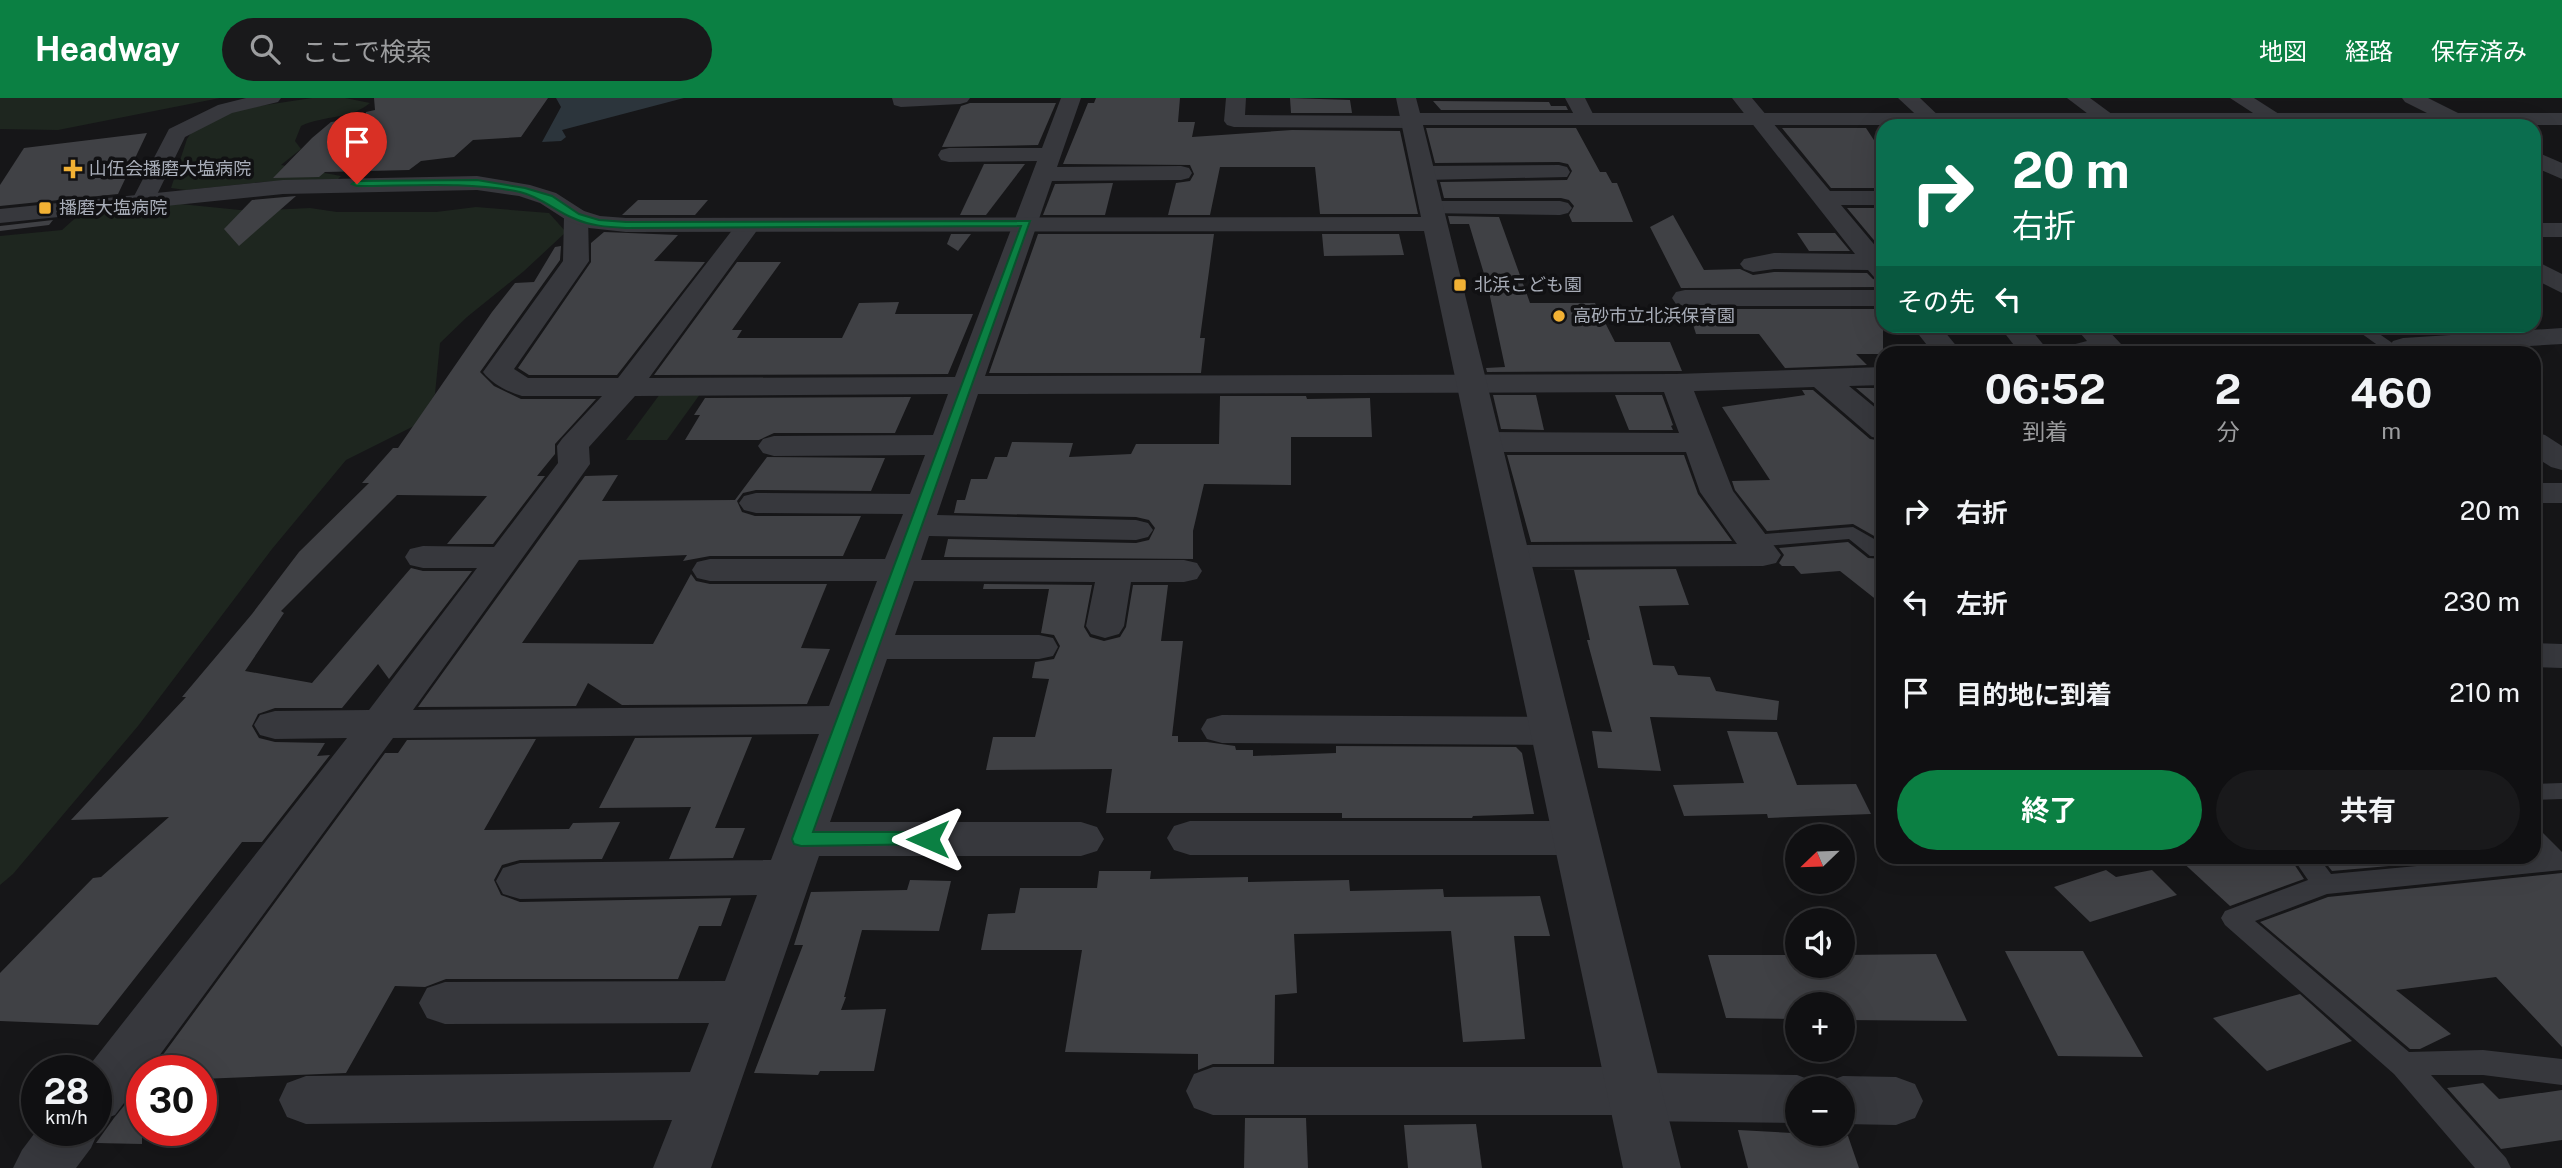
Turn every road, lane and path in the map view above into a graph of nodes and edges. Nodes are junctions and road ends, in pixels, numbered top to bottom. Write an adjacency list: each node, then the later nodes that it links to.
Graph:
1 (271, 98): 35 (street)
2 (902, 98): 3 (street)
3 (960, 98)
4 (1071, 98): 26 (street)
5 (1236, 98): 12 (street)
6 (1575, 98): 18 (street)
7 (1742, 98): 19 (street)
8 (1908, 98): 13 (street)
9 (2077, 98): 14 (street)
10 (2240, 98): 15 (street)
11 (2412, 98): 16 (street)
12 (1410, 113): 18 (street); 22 (street)
13 (1932, 119)
14 (2107, 119)
15 (2276, 119)
16 (2454, 119)
17 (2562, 119): 21 (street)
18 (1587, 120): 19 (street)
19 (1761, 120): 20 (street); 33 (street)
20 (1876, 120)
21 (2541, 120)
22 (1418, 147): 23 (street); 30 (street)
23 (1443, 147)
24 (949, 155): 26 (street)
25 (2541, 162): 28 (street)
26 (1047, 164): 29 (street); 40 (street)
27 (1559, 172): 30 (street)
28 (2562, 172)
29 (1181, 173)
30 (1423, 173): 39 (street)
31 (2541, 183): 32 (street)
32 (2562, 183)
33 (1824, 198): 34 (street); 42 (street)
34 (1876, 198)
35 (144, 200): 37 (street); 38 (street)
36 (1560, 208): 39 (street)
37 (0, 216)
38 (576, 216): 41 (street); 64 (street)
39 (1433, 216): 40 (street); 61 (street)
40 (1027, 223): 41 (street); 63 (street)
41 (749, 225): 64 (street)
42 (1847, 228): 43 (street); 44 (street)
43 (1876, 228)
44 (1876, 263)
45 (1753, 264): 48 (street)
46 (2562, 265): 47 (street)
47 (2541, 266)
48 (1876, 267)
49 (2541, 272): 50 (street)
50 (2562, 285)
51 (1685, 298): 52 (street)
52 (1876, 298)
53 (2095, 333): 56 (street)
54 (2371, 333): 57 (lane)
55 (2562, 336): 58 (street)
56 (2100, 346)
57 (2395, 346)
58 (2448, 346)
59 (1876, 376): 60 (street)
60 (1822, 379): 62 (street); 65 (street)
61 (1472, 383): 62 (street); 63 (street); 66 (street)
62 (1676, 383): 67 (street)
63 (966, 384): 64 (street); 68 (street)
64 (628, 385): 79 (street)
65 (1876, 424)
66 (1485, 442): 67 (street); 77 (street)
67 (1700, 443): 75 (street)
68 (944, 445): 69 (street); 73 (street)
69 (774, 446)
70 (2541, 493): 71 (street)
71 (2562, 493)
72 (756, 503): 73 (street)
73 (919, 515): 74 (street); 81 (street)
74 (1136, 530)
75 (1753, 541): 76 (lane); 77 (street)
76 (1876, 551)
77 (1511, 556): 93 (street)
78 (423, 557): 79 (street)
79 (504, 558): 90 (street)
80 (710, 570): 81 (street)
81 (898, 570): 82 (street); 85 (street)
82 (1115, 571): 83 (street); 84 (street)
83 (1184, 571)
84 (1105, 626)
85 (871, 648): 86 (street); 89 (street)
86 (1039, 648)
87 (2541, 655): 88 (street)
88 (2562, 656)
89 (845, 720): 90 (street); 100 (street)
90 (381, 724): 91 (street); 110 (street)
91 (275, 725)
92 (1222, 729): 93 (street)
93 (1551, 731): 97 (street)
94 (2562, 791): 95 (lane)
95 (2541, 792)
96 (1190, 838): 97 (street)
97 (1576, 838): 112 (street)
98 (1081, 839): 100 (street)
99 (2541, 846): 101 (lane)
100 (794, 858): 104 (street); 106 (street)
101 (2541, 863)
102 (2310, 864): 105 (lane)
103 (2535, 864): 105 (lane)
104 (520, 881)
105 (2325, 884): 108 (lane)
106 (741, 1002): 107 (street); 113 (street)
107 (445, 1003)
108 (2404, 1065): 109 (lane); 122 (lane)
109 (2562, 1072)
110 (112, 1077)
111 (1213, 1091): 112 (street)
112 (1635, 1094): 114 (street); 121 (street)
113 (707, 1096): 115 (street); 120 (street)
114 (1785, 1099)
115 (306, 1100)
116 (1855, 1100): 117 (street)
117 (1896, 1101)
118 (59, 1146): 119 (street)
119 (43, 1168)
120 (682, 1168)
121 (1651, 1168)
122 (2495, 1168)

